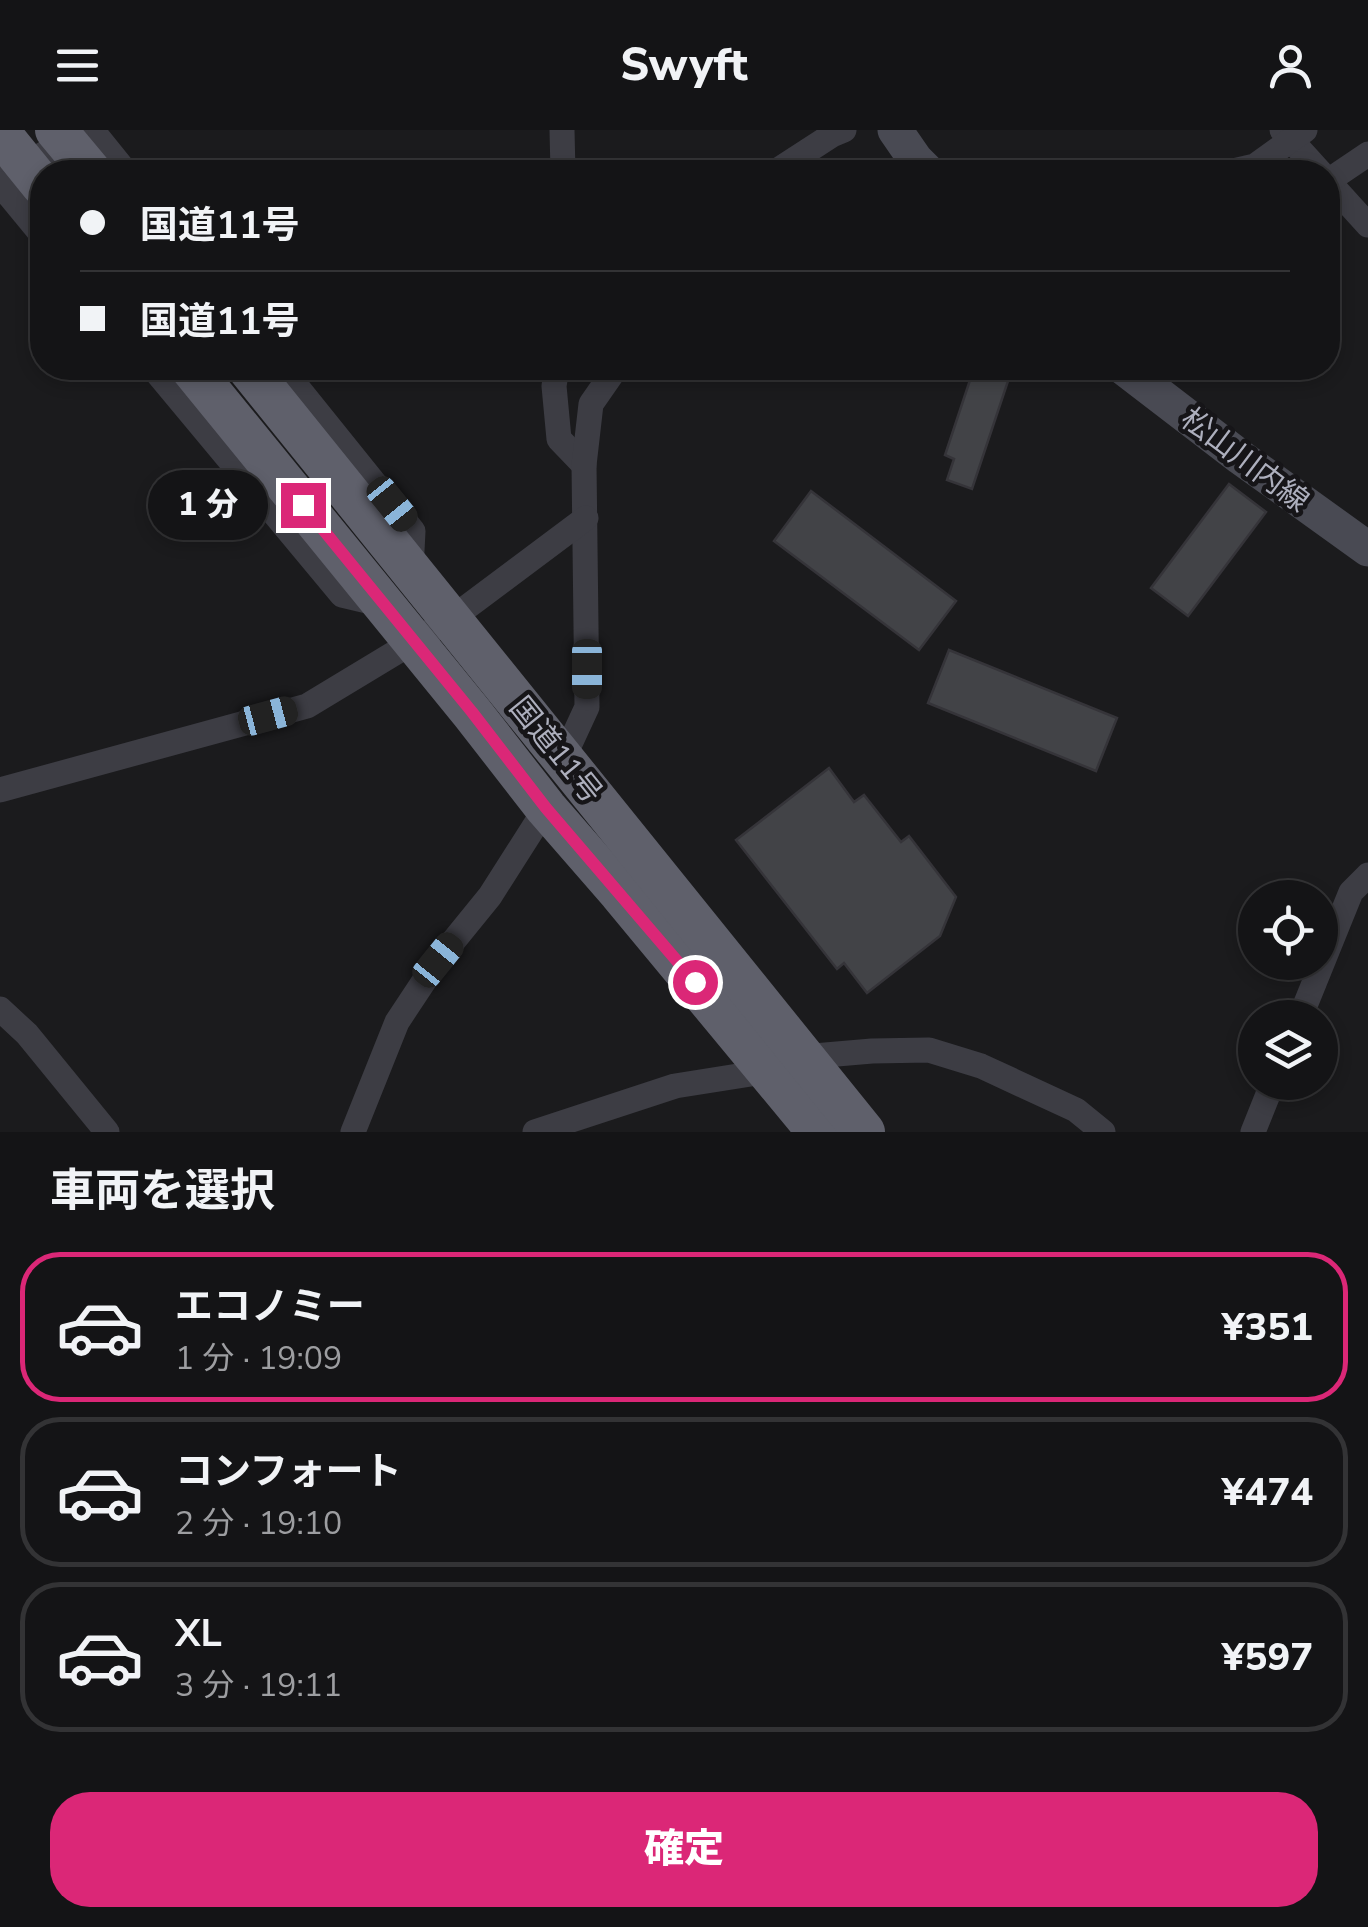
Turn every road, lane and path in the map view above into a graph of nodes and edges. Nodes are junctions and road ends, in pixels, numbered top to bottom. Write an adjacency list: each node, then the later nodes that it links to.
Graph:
1 (56, 130): 11 (highway, bridge)
2 (81, 130): 10 (street)
3 (92, 130): 12 (street)
4 (562, 130): 13 (street)
5 (844, 130): 14 (street)
6 (895, 130): 15 (main road)
7 (0, 133): 19 (highway, bridge)
8 (1292, 133): 16 (street); 17 (street)
9 (1368, 154): 20 (street)
10 (35, 160)
11 (81, 160)
12 (116, 160)
13 (563, 160)
14 (795, 160)
15 (916, 160)
16 (1262, 160)
17 (1311, 160)
18 (30, 163): 21 (street)
19 (30, 170)
20 (1340, 173)
21 (0, 183): 23 (street)
22 (1340, 194): 24 (street)
23 (30, 220)
24 (1368, 225)
25 (163, 380): 36 (street)
26 (201, 380): 36 (highway, 国道11号)
27 (258, 380): 35 (highway, 国道11号)
28 (292, 380): 35 (street)
29 (555, 380): 32 (street)
30 (608, 380): 32 (street)
31 (1140, 380): 34 (main road, 松山川内線)
32 (584, 465): 33 (street)
33 (586, 518): 37 (street); 39 (street)
34 (1368, 549)
35 (411, 571): 37 (highway, 国道11号)
36 (384, 605): 38 (highway, 国道11号)
37 (451, 619): 38 (street); 39 (highway, 国道11号)
38 (414, 642): 40 (street); 41 (highway, 国道11号)
39 (563, 758): 45 (highway, 国道11号)
40 (0, 790)
41 (546, 808): 45 (highway, 国道11号); 48 (street)
42 (1368, 874): 43 (street)
43 (1307, 1000)
44 (0, 1010): 47 (street)
45 (786, 1064): 49 (street); 50 (highway, 国道11号); 51 (highway, 国道11号); 52 (street)
46 (1266, 1100): 53 (street)
47 (107, 1132)
48 (353, 1132)
49 (536, 1132)
50 (818, 1132)
51 (864, 1132)
52 (1103, 1132)
53 (1253, 1132)

